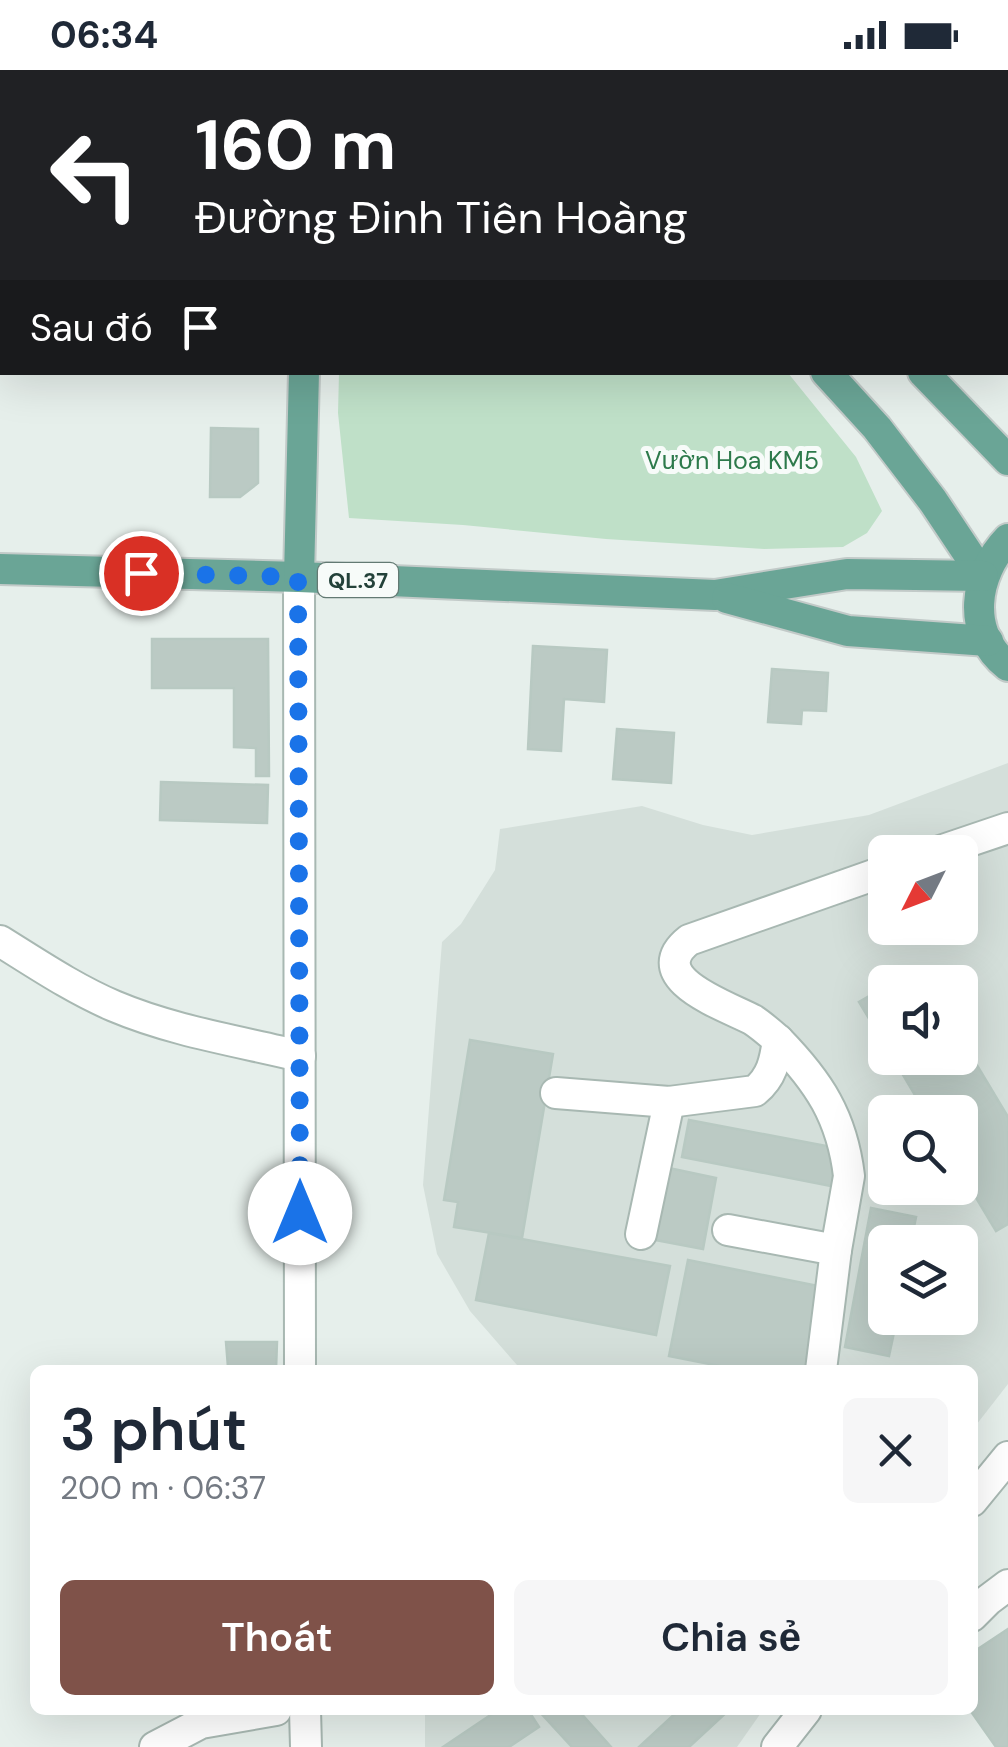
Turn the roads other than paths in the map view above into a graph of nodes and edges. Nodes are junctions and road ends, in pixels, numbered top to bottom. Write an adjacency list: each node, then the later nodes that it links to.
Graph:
1 (304, 375): 8 (main road)
2 (829, 375): 7 (main road)
3 (926, 375): 4 (main road)
4 (1008, 460)
5 (1008, 539): 7 (main road)
6 (0, 569): 8 (main road, QL.37)
7 (982, 576): 9 (main road, QL.37); 10 (main road)
8 (298, 577): 9 (main road, QL.37); 17 (street)
9 (715, 595): 10 (main road, QL.37)
10 (988, 641): 11 (main road)
11 (1008, 666)
12 (1008, 828): 13 (street)
13 (978, 838)
14 (868, 877): 16 (street)
15 (0, 942): 17 (street)
16 (778, 1040): 19 (street); 22 (street)
17 (300, 1056): 23 (street)
18 (556, 1093): 19 (street)
19 (669, 1102): 21 (street)
20 (728, 1230): 22 (street)
21 (642, 1234)
22 (836, 1250): 24 (street)
23 (300, 1365)
24 (822, 1365)
25 (1008, 1457): 26 (street)
26 (978, 1494)
27 (1008, 1585): 28 (street)
28 (978, 1610)
29 (247, 1715): 32 (street)
30 (305, 1715): 33 (street)
31 (802, 1715): 34 (street)
32 (156, 1747)
33 (306, 1747)
34 (777, 1747)

